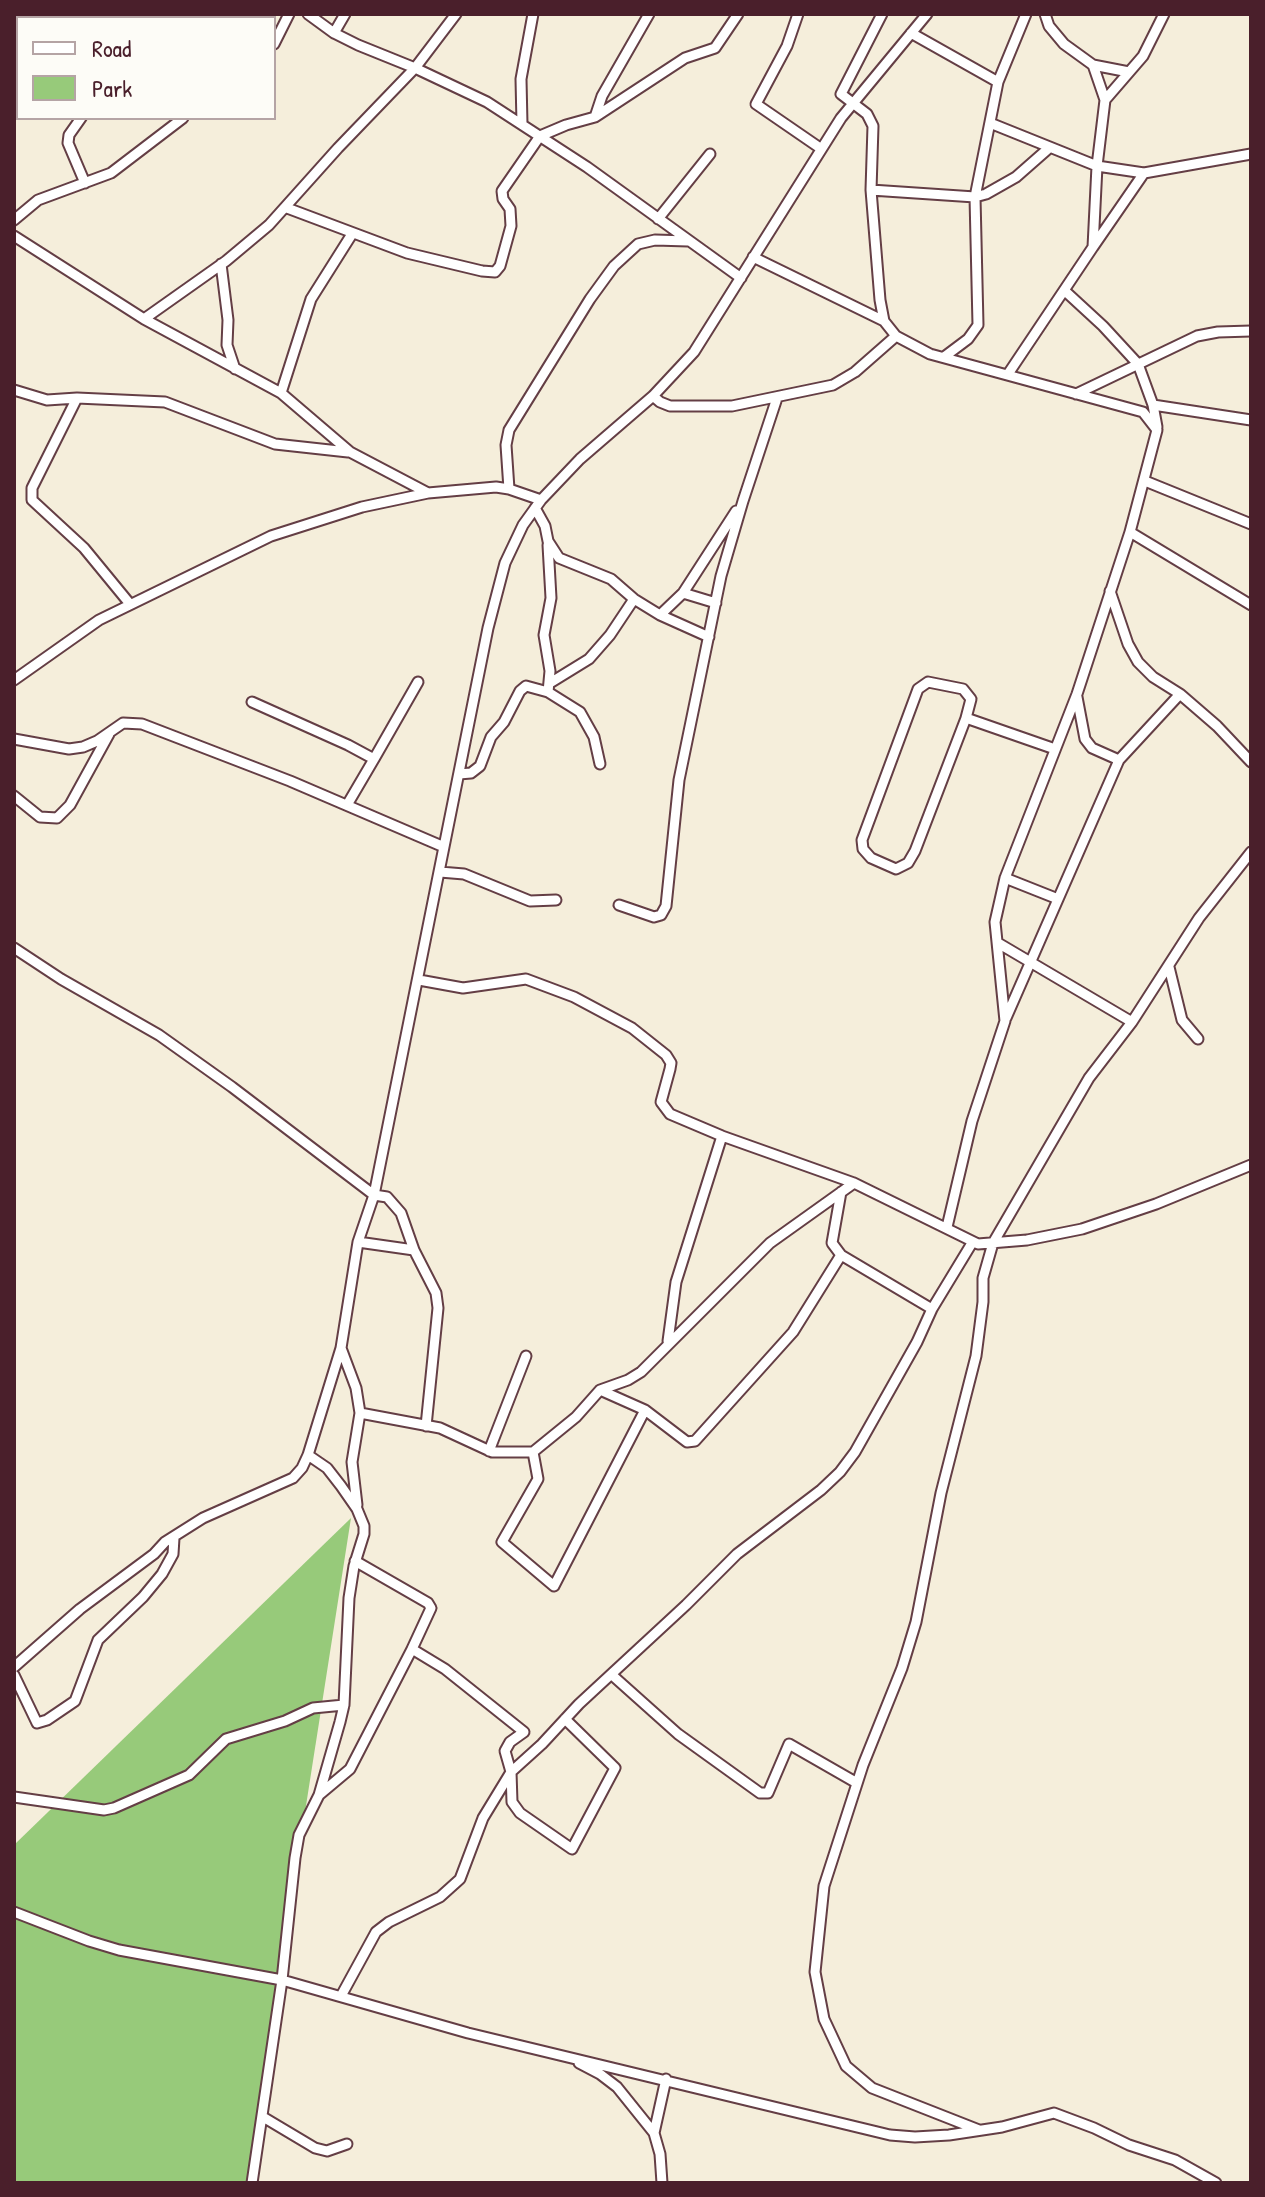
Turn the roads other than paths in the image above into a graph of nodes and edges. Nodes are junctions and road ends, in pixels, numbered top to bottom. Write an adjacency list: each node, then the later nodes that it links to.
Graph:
1 (289, 14): 16 (street)
2 (308, 14): 14 (street)
3 (345, 14): 14 (street)
4 (456, 14): 18 (street)
5 (533, 14): 27 (street)
6 (649, 14): 23 (street)
7 (738, 14): 23 (street)
8 (798, 14): 29 (street)
9 (882, 14): 22 (street)
10 (927, 14): 15 (street)
11 (1026, 14): 20 (street)
12 (1045, 14): 17 (street)
13 (1164, 14): 19 (street)
14 (334, 33): 18 (street)
15 (911, 33): 20 (street); 22 (street)
16 (276, 40)
17 (1093, 65): 19 (street); 21 (street)
18 (415, 68): 27 (street); 38 (street)
19 (1129, 72): 21 (street)
20 (998, 82): 26 (street)
21 (1105, 100): 33 (street)
22 (851, 104): 29 (street); 36 (street)
23 (595, 117): 28 (street)
24 (80, 120): 35 (street)
25 (180, 120): 35 (street)
26 (990, 123): 30 (street); 37 (street)
27 (522, 124): 28 (street)
28 (540, 136): 39 (street); 41 (street)
29 (820, 148): 45 (street)
30 (1049, 148): 33 (street); 37 (street)
31 (710, 154): 39 (street)
32 (1251, 155): 34 (street)
33 (1097, 166): 34 (street); 44 (street)
34 (1144, 173): 44 (street)
35 (85, 183): 40 (street)
36 (871, 190): 37 (street); 50 (street)
37 (975, 197): 53 (street)
38 (287, 208): 41 (street); 46 (street)
39 (658, 219): 43 (street)
40 (14, 220)
41 (352, 234): 58 (street)
42 (14, 236): 49 (street)
43 (688, 241): 47 (street); 68 (street)
44 (1093, 247): 48 (street)
45 (753, 257): 47 (street); 50 (street)
46 (221, 264): 49 (street); 55 (street)
47 (741, 278): 60 (street)
48 (1065, 291): 54 (street); 56 (street)
49 (144, 319): 55 (street)
50 (884, 321): 52 (street)
51 (1251, 331): 54 (street)
52 (896, 336): 53 (street); 62 (street)
53 (944, 357): 56 (street)
54 (1138, 364): 59 (street); 63 (street)
55 (235, 369): 58 (street)
56 (1008, 374): 59 (street)
57 (14, 390): 61 (street)
58 (281, 393): 66 (street)
59 (1075, 394): 65 (street)
60 (653, 396): 62 (street); 71 (street)
61 (77, 398): 66 (street); 79 (street)
62 (777, 398): 70 (street)
63 (1153, 405): 64 (street); 65 (street)
64 (1251, 420)
65 (1157, 430): 67 (street)
66 (350, 452): 69 (street)
67 (1145, 481): 72 (street); 73 (street)
68 (509, 489): 69 (street); 71 (street)
69 (428, 493): 79 (street)
70 (743, 501): 76 (street); 78 (street)
71 (538, 504): 74 (street); 97 (street)
72 (1251, 524)
73 (1130, 532): 75 (street); 80 (street)
74 (548, 541): 77 (street); 85 (street)
75 (1109, 589): 86 (street); 87 (street)
76 (683, 593): 78 (street); 81 (street)
77 (634, 599): 81 (street); 85 (street)
78 (716, 603): 82 (street)
79 (130, 604): 83 (street)
80 (1251, 605)
81 (660, 615): 82 (street)
82 (709, 637): 106 (street)
83 (14, 680)
84 (418, 682): 93 (street)
85 (549, 687): 96 (street); 97 (street)
86 (1077, 694): 92 (street); 94 (street)
87 (1180, 694): 94 (street); 95 (street)
88 (252, 702): 93 (street)
89 (966, 718): 89 (street); 92 (street)
90 (111, 731): 91 (street); 98 (street); 99 (street)
91 (14, 739)
92 (1055, 749): 103 (street)
93 (374, 759): 99 (street)
94 (1119, 760): 104 (street)
95 (1251, 762)
96 (600, 764)
97 (459, 774): 100 (street)
98 (14, 796)
99 (347, 805): 100 (street)
100 (444, 847): 102 (street)
101 (1251, 852): 110 (street)
102 (440, 872): 105 (street); 111 (street)
103 (1005, 878): 104 (street); 107 (street)
104 (1058, 899): 109 (street)
105 (556, 900)
106 (619, 905)
107 (998, 943): 109 (street); 112 (street)
108 (14, 948): 119 (street)
109 (1032, 964): 112 (street); 113 (street)
110 (1169, 967): 113 (street); 114 (street)
111 (419, 980): 115 (street); 119 (street)
112 (1005, 1021): 120 (street)
113 (1132, 1022): 123 (street)
114 (1198, 1039)
115 (722, 1136): 117 (street); 127 (street)
116 (1251, 1165): 123 (street)
117 (854, 1183): 118 (street); 120 (street)
118 (841, 1192): 125 (street); 127 (street)
119 (374, 1195): 121 (street); 124 (street)
120 (947, 1227): 122 (street)
121 (358, 1242): 124 (street); 128 (street)
122 (972, 1243): 123 (street); 126 (street)
123 (993, 1243): 149 (street)
124 (414, 1250): 133 (street)
125 (841, 1255): 126 (street); 131 (street)
126 (932, 1309): 143 (street)
127 (668, 1342): 130 (street)
128 (341, 1348): 132 (street); 136 (street)
129 (526, 1356): 134 (street)
130 (600, 1390): 131 (street); 135 (street)
131 (645, 1410): 135 (street)
132 (360, 1413): 133 (street); 137 (street)
133 (426, 1426): 134 (street)
134 (489, 1451): 135 (street)
135 (533, 1452)
136 (308, 1455): 137 (street); 138 (street)
137 (357, 1509): 139 (street)
138 (174, 1538): 141 (street); 142 (street)
139 (355, 1561): 140 (street); 144 (street)
140 (412, 1649): 146 (street); 150 (street)
141 (14, 1667)
142 (14, 1675)
143 (612, 1675): 145 (street); 149 (street)
144 (344, 1705): 150 (street); 151 (street)
145 (565, 1719): 147 (street); 148 (street)
146 (524, 1732): 147 (street); 148 (street)
147 (542, 1744): 148 (street)
148 (511, 1772): 154 (street)
149 (857, 1783): 158 (street)
150 (319, 1795): 153 (street)
151 (14, 1797)
152 (14, 1912): 153 (street)
153 (282, 1980): 154 (street); 157 (street)
154 (341, 1996): 155 (street)
155 (564, 2056): 156 (street); 159 (street)
156 (666, 2079): 158 (street); 159 (street)
157 (263, 2117): 160 (street); 161 (street)
158 (979, 2130): 163 (street)
159 (654, 2133): 162 (street)
160 (347, 2144)
161 (252, 2183)
162 (662, 2183)
163 (1216, 2183)

